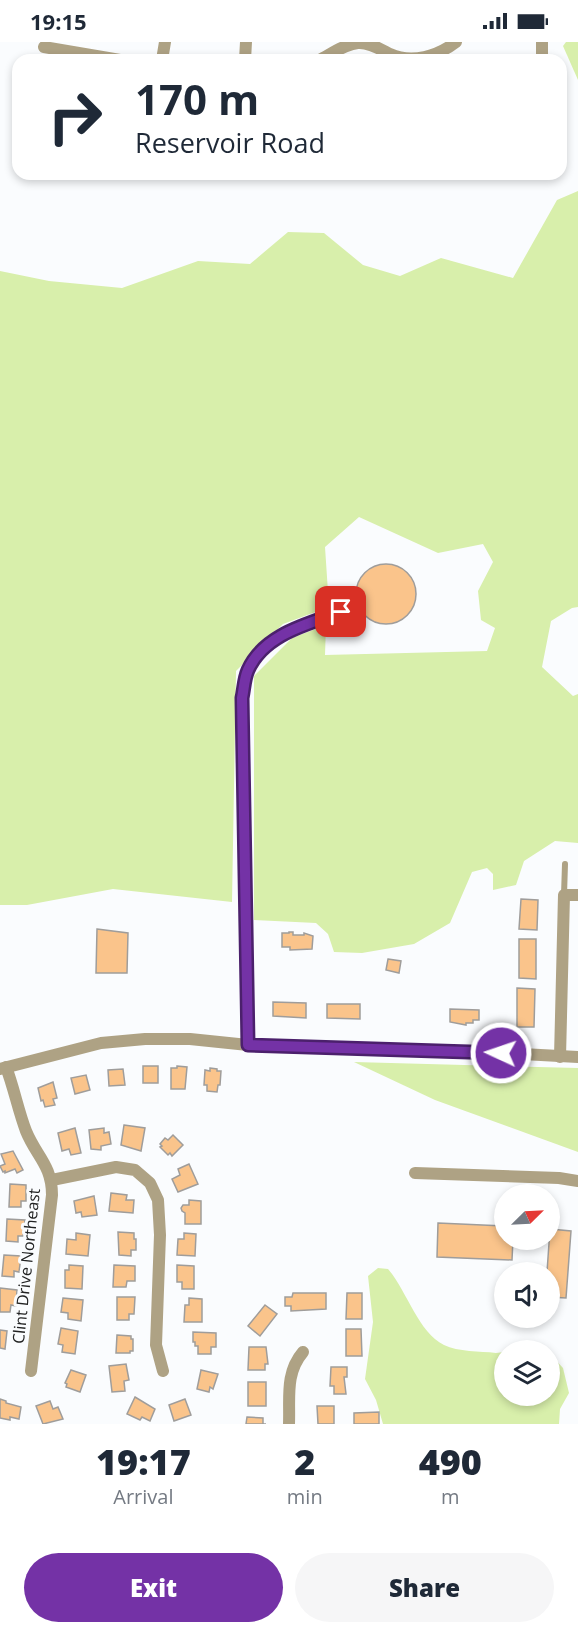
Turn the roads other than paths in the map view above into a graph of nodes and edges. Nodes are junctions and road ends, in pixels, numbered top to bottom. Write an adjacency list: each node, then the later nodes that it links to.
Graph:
1 (456, 42): 6 (street)
2 (44, 45): 3 (street)
3 (90, 54)
4 (330, 54): 5 (street)
5 (391, 54)
6 (436, 54)
7 (341, 612): 11 (lane)
8 (565, 864): 9 (lane)
9 (564, 895): 10 (street); 12 (street)
10 (578, 895)
11 (248, 1045): 12 (street); 14 (street)
12 (560, 1057): 13 (street)
13 (578, 1057)
14 (3, 1068): 16 (street, Clint Drive Northeast)
15 (415, 1173): 17 (street)
16 (51, 1180): 19 (street, Clint Drive Northeast); 20 (street)
17 (578, 1181)
18 (303, 1352): 21 (street)
19 (31, 1371)
20 (163, 1371)
21 (289, 1424)

